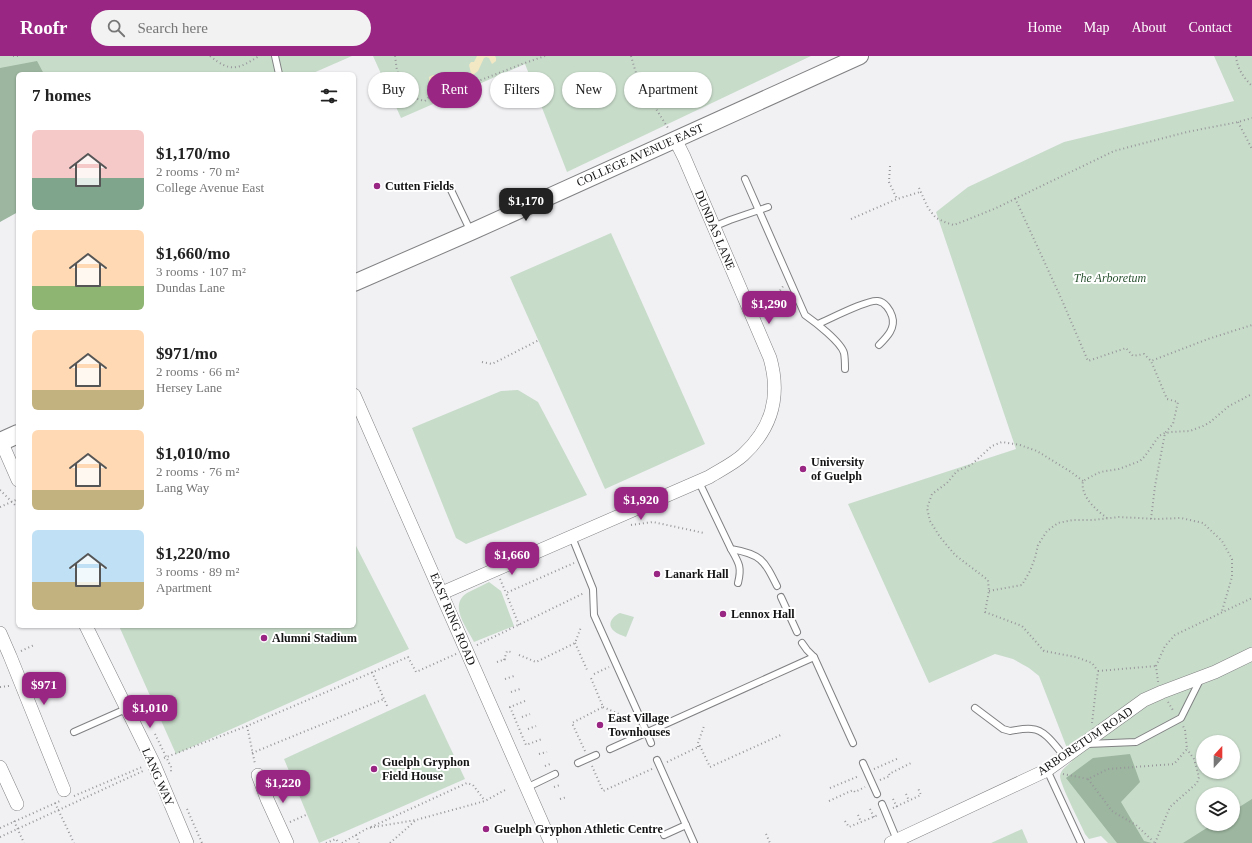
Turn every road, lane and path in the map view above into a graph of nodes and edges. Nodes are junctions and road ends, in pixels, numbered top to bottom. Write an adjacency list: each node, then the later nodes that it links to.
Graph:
1 (13, 56): 2 (path)
2 (20, 56)
3 (210, 56): 4 (path)
4 (259, 56)
5 (275, 56): 11 (lane)
6 (395, 56): 7 (path)
7 (545, 56)
8 (631, 56): 15 (path)
9 (860, 56): 15 (street, COLLEGE AVENUE EAST)
10 (1236, 56): 12 (path)
11 (279, 72)
12 (1252, 86)
13 (1252, 118): 14 (path)
14 (1238, 122): 16 (path); 22 (path)
15 (675, 139): 27 (street, DUNDAS LANE); 28 (street, COLLEGE AVENUE EAST)
16 (1252, 149)
17 (890, 166): 23 (path)
18 (745, 178): 25 (lane)
19 (450, 188): 28 (lane)
20 (919, 188): 21 (path)
21 (920, 192): 22 (path); 23 (path)
22 (1016, 198): 36 (path)
23 (897, 200): 26 (path)
24 (768, 208): 25 (lane)
25 (760, 210): 27 (lane); 29 (lane)
26 (851, 219)
27 (713, 227): 46 (street, DUNDAS LANE)
28 (471, 232): 30 (street, COLLEGE AVENUE EAST)
29 (789, 277): 31 (path); 32 (lane)
30 (356, 282)
31 (766, 310)
32 (818, 324): 35 (lane); 38 (lane)
33 (1252, 325): 36 (path)
34 (539, 340): 37 (path)
35 (879, 345)
36 (1152, 361): 41 (path)
37 (482, 362)
38 (845, 369)
39 (1252, 394): 41 (path)
40 (356, 400): 60 (street, EAST RING ROAD)
41 (1165, 433): 45 (path); 53 (path)
42 (16, 435): 43 (main road)
43 (1, 441): 44 (street)
44 (16, 475)
45 (1083, 481): 52 (path); 59 (path)
46 (699, 482): 54 (street, DUNDAS LANE); 55 (lane)
47 (0, 490): 49 (path)
48 (16, 500): 49 (path)
49 (12, 502): 50 (path); 51 (path)
50 (16, 506)
51 (0, 507)
52 (1107, 518): 53 (path); 59 (path)
53 (1151, 519): 63 (path)
54 (572, 537): 58 (lane); 60 (street, DUNDAS LANE)
55 (731, 549): 56 (lane); 57 (lane)
56 (738, 583)
57 (777, 586)
58 (593, 589): 70 (path); 76 (lane)
59 (989, 591): 78 (path)
60 (442, 593): 70 (street, EAST RING ROAD)
61 (781, 597): 66 (lane)
62 (1252, 598): 63 (path)
63 (1222, 612): 77 (path)
64 (581, 627): 68 (path)
65 (87, 628): 93 (street, LANG WAY)
66 (797, 632)
67 (0, 633): 135 (street)
68 (575, 643): 73 (path); 80 (path)
69 (802, 643): 74 (lane)
70 (465, 650): 79 (path); 133 (street, EAST RING ROAD)
71 (511, 652): 75 (path)
72 (1252, 654): 83 (street, ARBORETUM ROAD)
73 (519, 655)
74 (814, 657): 103 (lane); 108 (lane)
75 (497, 662)
76 (616, 663): 81 (path); 103 (lane)
77 (1156, 666): 78 (path); 87 (path)
78 (1098, 671): 106 (path)
79 (372, 672): 88 (path); 98 (path)
80 (588, 672)
81 (594, 674)
82 (514, 676): 84 (path)
83 (1201, 677): 87 (street, ARBORETUM ROAD); 97 (lane)
84 (505, 680)
85 (520, 689): 86 (path)
86 (511, 692)
87 (1162, 692): 97 (path); 106 (street, ARBORETUM ROAD)
88 (384, 699): 90 (path); 113 (path)
89 (525, 701): 105 (path)
90 (388, 708)
91 (603, 708): 95 (path)
92 (975, 708): 117 (lane)
93 (126, 709): 102 (lane); 124 (street, LANG WAY)
94 (530, 714): 96 (path)
95 (620, 714)
96 (522, 717)
97 (1179, 719): 106 (lane); 111 (path)
98 (247, 726): 113 (path); 116 (path)
99 (536, 726): 101 (path)
100 (704, 726): 109 (path)
101 (528, 729)
102 (74, 732)
103 (647, 733): 107 (lane); 110 (lane)
104 (155, 734): 116 (path)
105 (542, 739)
106 (1086, 741): 117 (street, ARBORETUM ROAD)
107 (651, 743)
108 (853, 743)
109 (698, 748)
110 (610, 749)
111 (1187, 749): 129 (path); 179 (path)
112 (547, 752): 114 (path)
113 (252, 753): 128 (path)
114 (540, 754)
115 (596, 756): 119 (lane)
116 (166, 757): 124 (path); 126 (path)
117 (1065, 757): 125 (street, ARBORETUM ROAD)
118 (657, 760): 156 (lane)
119 (578, 763)
120 (863, 763): 136 (lane)
121 (550, 764): 122 (path)
122 (545, 766)
123 (0, 767): 144 (street)
124 (148, 767): 135 (path); 149 (path); 168 (street, LANG WAY)
125 (1047, 770): 129 (path); 165 (street, ARBORETUM ROAD); 178 (lane)
126 (171, 773)
127 (555, 774): 133 (lane)
128 (258, 775): 139 (street)
129 (1088, 779): 179 (path)
130 (560, 785): 131 (path)
131 (554, 787)
132 (293, 788): 139 (path)
133 (526, 788): 175 (street, EAST RING ROAD)
134 (505, 790): 142 (path)
135 (68, 793)
136 (877, 794)
137 (906, 794): 143 (path)
138 (567, 797): 141 (path)
139 (267, 799): 157 (street)
140 (893, 799): 146 (path)
141 (560, 800)
142 (485, 801): 153 (path); 159 (path)
143 (909, 801)
144 (17, 804)
145 (882, 804): 165 (lane)
146 (897, 807)
147 (187, 809): 169 (path)
148 (870, 809): 152 (path)
149 (58, 810): 154 (path); 160 (path); 167 (path)
150 (306, 815): 157 (path)
151 (858, 815): 155 (path)
152 (874, 817)
153 (416, 820): 159 (path); 174 (path)
154 (14, 821): 158 (path); 160 (path)
155 (861, 822)
156 (686, 825): 163 (lane); 176 (lane)
157 (280, 826): 170 (street)
158 (0, 828)
159 (368, 828): 162 (path)
160 (18, 829): 164 (path); 166 (path)
161 (766, 834): 177 (path)
162 (356, 835): 172 (path); 173 (path)
163 (664, 835)
164 (0, 837)
165 (894, 842)
166 (24, 843)
167 (74, 843)
168 (187, 843)
169 (202, 843)
170 (287, 843)
171 (326, 843): 172 (path)
172 (340, 843)
173 (359, 843)
174 (390, 843)
175 (551, 843)
176 (694, 843)
177 (770, 843)
178 (1081, 843)
179 (1154, 843)

